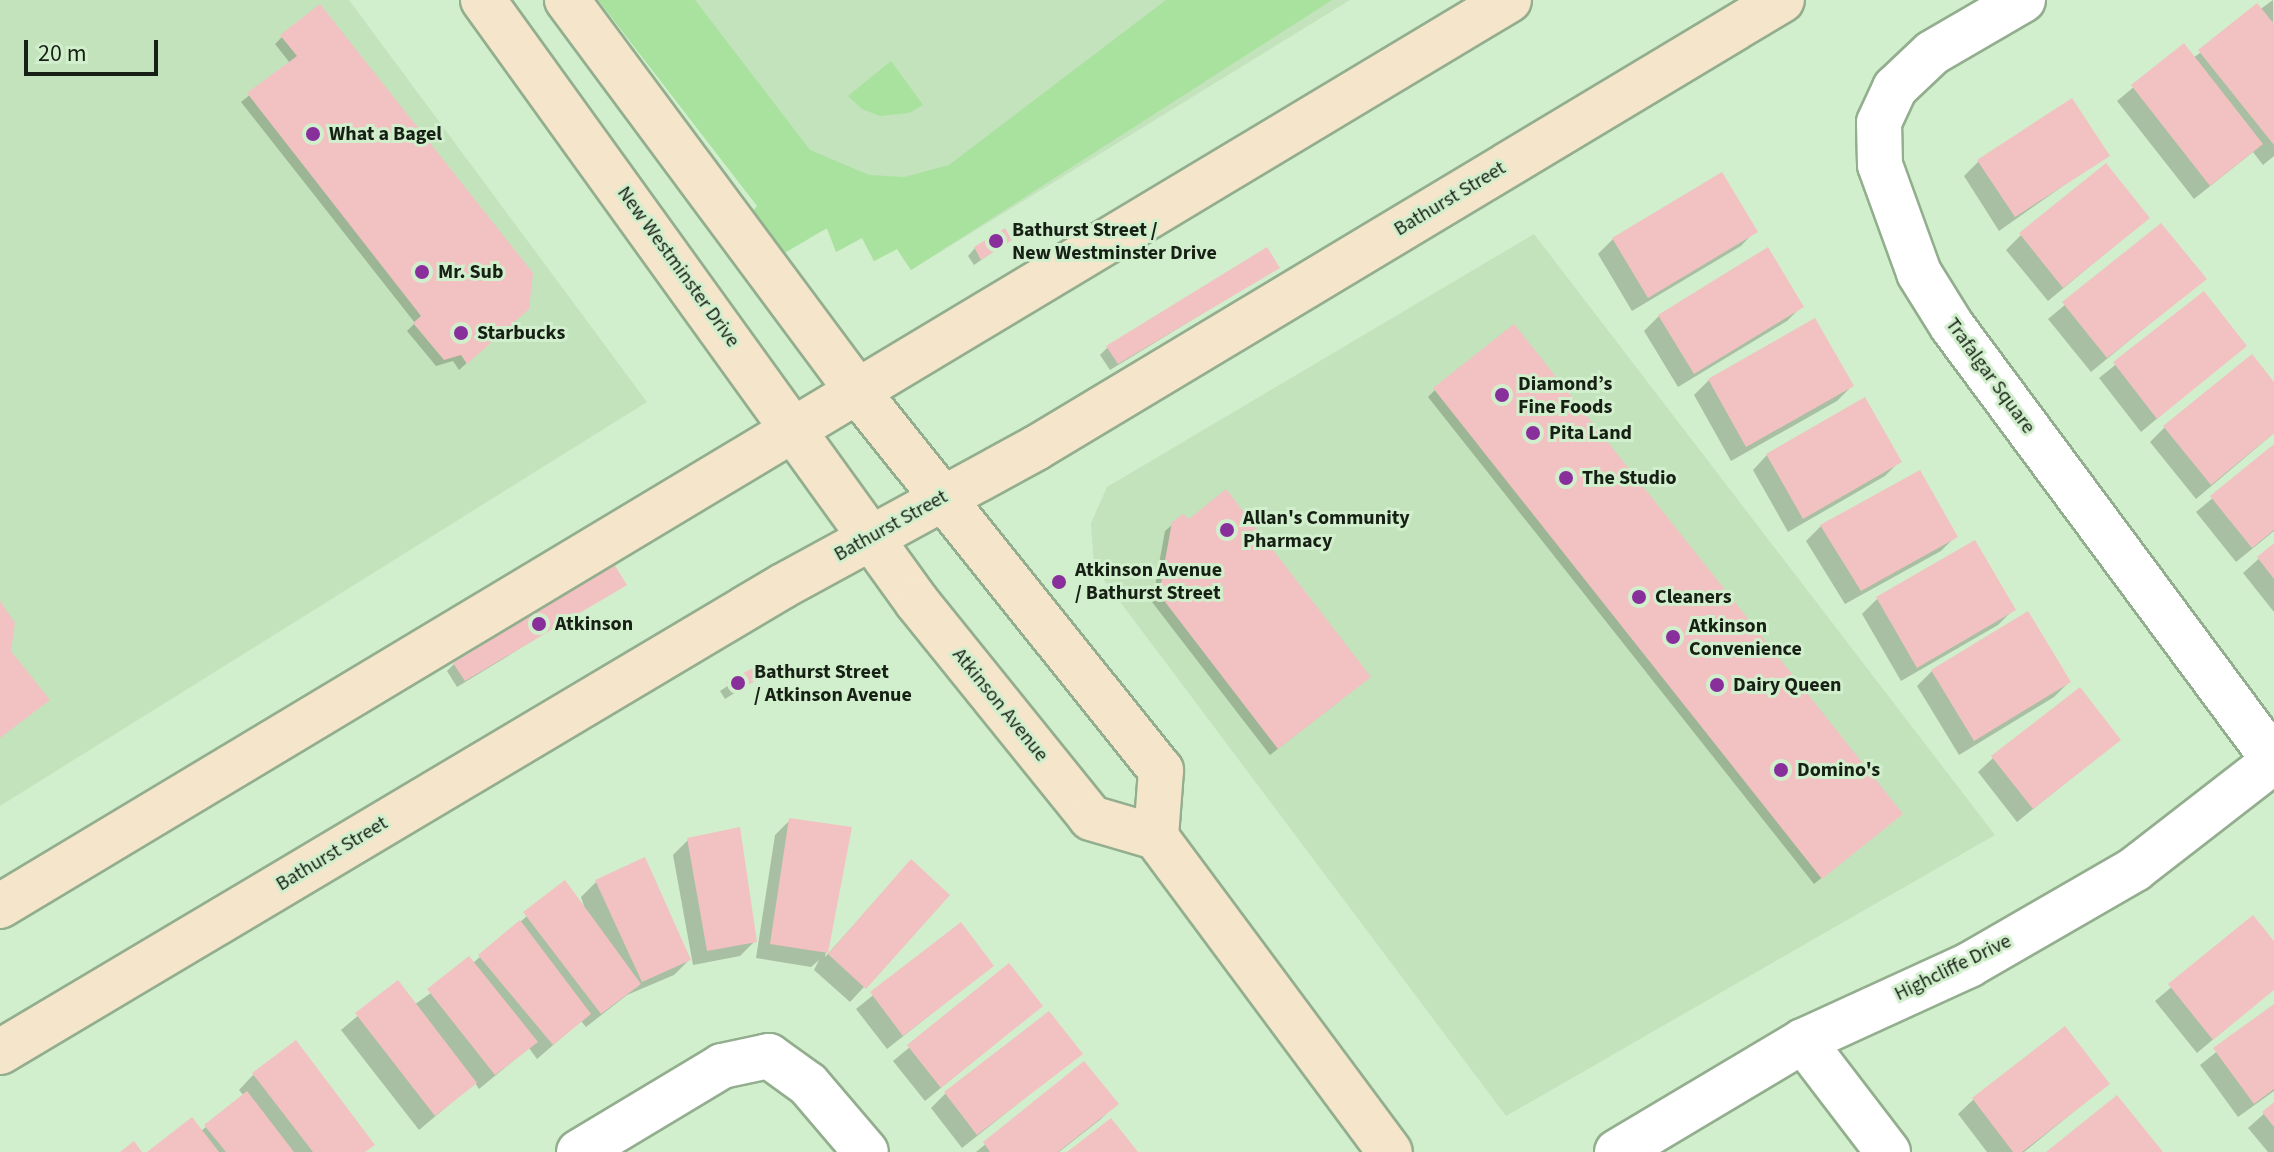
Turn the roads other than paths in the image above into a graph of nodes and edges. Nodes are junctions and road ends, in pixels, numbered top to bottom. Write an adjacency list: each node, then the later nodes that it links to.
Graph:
1 (483, 0): 7 (main road, New Westminster Drive)
2 (567, 0): 6 (main road)
3 (1509, 0): 6 (main road)
4 (1782, 0): 8 (main road, Bathurst Street)
5 (2023, 0): 10 (street, Trafalgar Square)
6 (857, 391): 7 (main road); 8 (main road)
7 (793, 430): 9 (main road, New Westminster Drive); 12 (main road)
8 (941, 498): 9 (main road, Bathurst Street); 11 (main road)
9 (870, 537): 11 (main road, Atkinson Avenue); 14 (main road, Bathurst Street)
10 (2274, 760): 13 (street, Highcliffe Drive)
11 (1156, 837): 17 (main road)
12 (0, 906)
13 (1803, 1041): 18 (street, Highcliffe Drive); 19 (street)
14 (0, 1052)
15 (579, 1152): 16 (street)
16 (866, 1152)
17 (1390, 1152)
18 (1617, 1152)
19 (1888, 1152)

